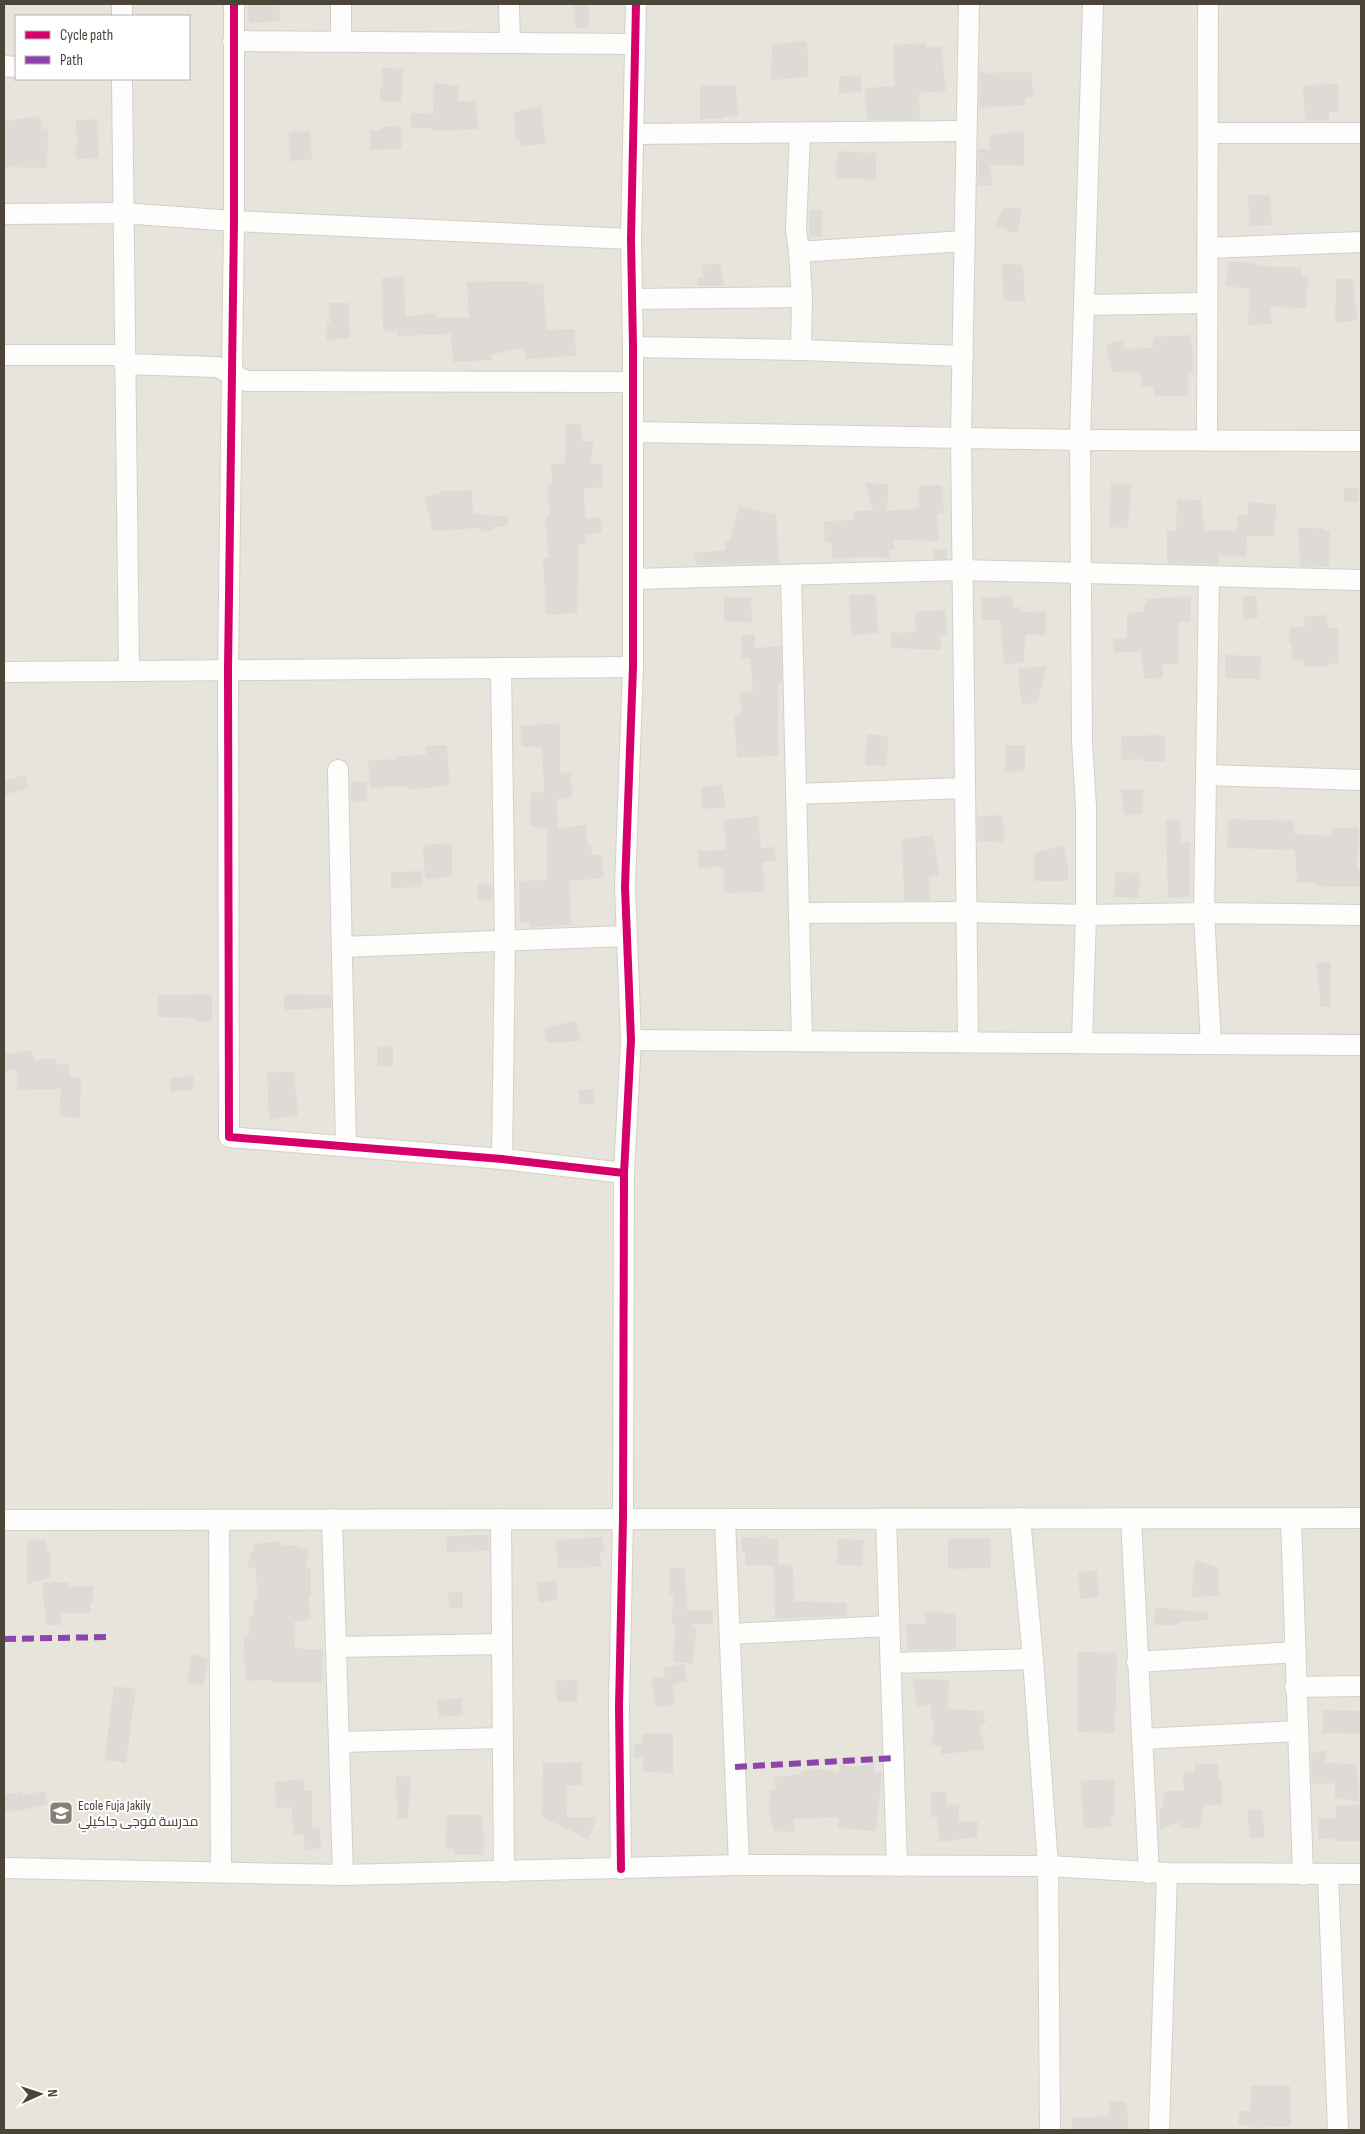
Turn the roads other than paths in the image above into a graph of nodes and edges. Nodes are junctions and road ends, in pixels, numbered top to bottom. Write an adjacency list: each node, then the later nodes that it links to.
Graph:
1 (234, 4): 8 (street)
2 (341, 4): 9 (street)
3 (509, 4): 10 (street)
4 (636, 4): 11 (street)
5 (969, 4): 13 (street)
6 (1092, 4): 29 (street)
7 (1208, 4): 15 (street)
8 (233, 41): 9 (street); 20 (street)
9 (341, 42): 10 (street)
10 (510, 43): 11 (street)
11 (635, 44): 17 (street)
12 (122, 80): 18 (street)
13 (966, 131): 14 (street); 22 (street)
14 (800, 133): 17 (street); 25 (street)
15 (1208, 133): 16 (street); 24 (street)
16 (1361, 133)
17 (634, 134): 21 (street)
18 (122, 213): 19 (street); 20 (street); 34 (street)
19 (4, 214)
20 (234, 221): 21 (street); 35 (street)
21 (631, 239): 27 (street)
22 (964, 241): 25 (street); 33 (street)
23 (1361, 242): 24 (street)
24 (1207, 248): 28 (street)
25 (799, 252): 26 (street)
26 (802, 297): 27 (street); 31 (street)
27 (632, 300): 30 (street)
28 (1207, 303): 29 (street); 40 (street)
29 (1084, 305): 39 (street)
30 (633, 347): 31 (street); 36 (street)
31 (801, 350): 33 (street)
32 (4, 354): 34 (street)
33 (963, 356): 38 (street)
34 (124, 360): 35 (street); 51 (street)
35 (231, 372): 36 (street); 50 (street)
36 (633, 382): 37 (street)
37 (633, 432): 38 (street); 46 (street)
38 (961, 437): 39 (street); 42 (street)
39 (1080, 440): 40 (street); 43 (street)
40 (1207, 440): 41 (street)
41 (1361, 441)
42 (962, 570): 43 (street); 44 (street); 56 (street)
43 (1081, 573): 45 (street); 61 (street)
44 (791, 574): 46 (street); 57 (street)
45 (1208, 576): 47 (street); 54 (street)
46 (633, 579): 48 (street)
47 (1361, 580)
48 (633, 667): 49 (street); 63 (street)
49 (501, 668): 50 (street); 64 (street)
50 (228, 670): 51 (street); 72 (street)
51 (129, 671): 52 (street)
52 (4, 672)
53 (338, 770): 65 (street)
54 (1206, 775): 55 (street); 60 (street)
55 (1361, 780)
56 (964, 788): 57 (street); 58 (street)
57 (796, 794): 59 (street)
58 (966, 912): 59 (street); 61 (street); 68 (street)
59 (799, 913): 67 (street)
60 (1204, 913): 61 (street); 62 (street); 70 (street)
61 (1086, 915): 69 (street)
62 (1361, 915)
63 (626, 936): 64 (street); 66 (street)
64 (505, 942): 65 (street); 73 (street)
65 (342, 947): 72 (street)
66 (631, 1040): 67 (street); 74 (street)
67 (802, 1041): 68 (street)
68 (968, 1042): 69 (street)
69 (1082, 1043): 70 (street)
70 (1211, 1044): 71 (street)
71 (1361, 1045)
72 (346, 1145): 73 (street)
73 (502, 1159): 74 (street)
74 (624, 1173): 81 (street)
75 (886, 1518): 76 (street); 82 (street); 86 (street)
76 (1020, 1518): 77 (street); 91 (street)
77 (1131, 1518): 78 (street); 92 (street)
78 (1291, 1518): 79 (street); 90 (street)
79 (1361, 1518)
80 (502, 1519): 81 (street); 85 (street); 88 (street)
81 (623, 1519): 82 (street); 104 (street)
82 (726, 1519): 87 (street)
83 (4, 1520): 84 (street)
84 (219, 1520): 85 (street); 105 (street)
85 (332, 1520): 89 (street)
86 (888, 1626): 87 (street); 93 (street)
87 (731, 1634): 100 (street)
88 (502, 1644): 89 (street); 97 (street)
89 (336, 1647): 99 (street)
90 (1296, 1652): 92 (street); 95 (street)
91 (1033, 1659): 93 (street); 102 (street)
92 (1137, 1662): 98 (street)
93 (891, 1663): 101 (street)
94 (1361, 1686): 95 (street)
95 (1296, 1687): 96 (street)
96 (1297, 1731): 98 (street); 111 (street)
97 (503, 1738): 99 (street); 106 (street)
98 (1142, 1739): 107 (street)
99 (339, 1742): 110 (street)
100 (739, 1865): 101 (street); 104 (street)
101 (898, 1866): 102 (street)
102 (1048, 1866): 107 (street); 112 (street)
103 (4, 1868): 105 (street)
104 (621, 1869): 106 (street)
105 (221, 1872): 110 (street)
106 (504, 1872): 110 (street)
107 (1158, 1873): 111 (street); 113 (street)
108 (1328, 1874): 109 (street); 111 (street); 114 (street)
109 (1361, 1874)
110 (343, 1875)
111 (1303, 1875)
112 (1050, 2130)
113 (1163, 2130)
114 (1338, 2130)

